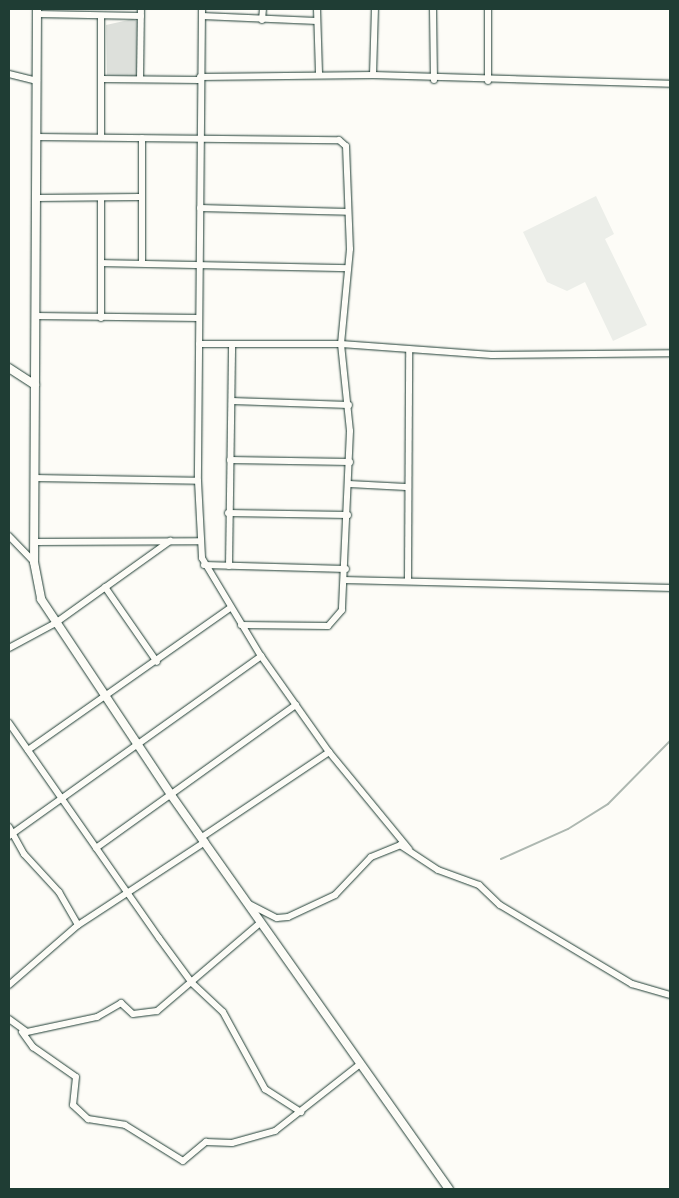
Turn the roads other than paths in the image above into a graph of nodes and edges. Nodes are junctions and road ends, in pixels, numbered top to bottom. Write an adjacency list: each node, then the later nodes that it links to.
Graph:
1 (141, 9): 10 (street)
2 (262, 9): 11 (street)
3 (317, 9): 12 (street)
4 (375, 9): 15 (street)
5 (433, 9): 19 (street)
6 (488, 9): 21 (street)
7 (37, 12): 9 (street); 20 (street)
8 (202, 12): 11 (street); 16 (street)
9 (101, 16): 10 (street); 17 (street)
10 (141, 16): 18 (street)
11 (262, 20): 12 (street)
12 (317, 21): 14 (street)
13 (9, 74): 20 (street)
14 (319, 74): 15 (street); 16 (street)
15 (373, 75): 19 (street)
16 (200, 78): 18 (street); 26 (street)
17 (101, 79): 18 (street); 24 (street)
18 (140, 79)
19 (434, 80): 21 (street)
20 (37, 81): 23 (street)
21 (488, 81): 22 (street)
22 (670, 84)
23 (37, 136): 24 (street); 28 (street)
24 (101, 137): 25 (street)
25 (142, 138): 26 (street); 27 (street)
26 (199, 141): 30 (street); 31 (street)
27 (140, 197): 29 (street); 34 (street)
28 (36, 198): 29 (street); 36 (street)
29 (100, 198): 33 (street)
30 (200, 208): 31 (street); 32 (street)
31 (348, 212): 35 (street)
32 (198, 262): 34 (street); 35 (street); 38 (street)
33 (101, 263): 34 (street); 37 (street)
34 (142, 263)
35 (348, 268): 40 (street)
36 (36, 316): 37 (street); 45 (street)
37 (100, 318): 38 (street)
38 (199, 318): 39 (street)
39 (200, 344): 41 (street); 51 (street)
40 (341, 344): 41 (street); 42 (street); 47 (street)
41 (232, 346): 46 (street)
42 (409, 350): 43 (street); 53 (street)
43 (670, 353)
44 (9, 368): 45 (street)
45 (35, 385): 50 (street)
46 (232, 401): 47 (street); 48 (street)
47 (349, 405): 49 (street)
48 (230, 460): 49 (street); 54 (street)
49 (350, 462): 52 (street)
50 (34, 478): 51 (street); 58 (street)
51 (198, 481): 57 (street)
52 (349, 484): 53 (street); 55 (street)
53 (406, 487): 64 (street)
54 (228, 513): 55 (street); 62 (street)
55 (348, 515): 63 (street)
56 (9, 536): 60 (street)
57 (199, 541): 59 (street); 61 (street)
58 (34, 542): 59 (street); 60 (street)
59 (170, 542): 66 (street)
60 (34, 562): 69 (street)
61 (204, 566): 62 (street); 68 (street)
62 (229, 566): 63 (street)
63 (346, 568): 65 (street)
64 (408, 579): 65 (street); 67 (street)
65 (346, 580): 70 (street)
66 (104, 587): 69 (street); 73 (street)
67 (670, 588)
68 (230, 608): 70 (street); 73 (street)
69 (54, 624): 71 (street); 74 (street)
70 (241, 625): 72 (street)
71 (9, 648)
72 (261, 656): 75 (street); 77 (street)
73 (157, 662): 74 (street)
74 (104, 698): 77 (street); 78 (street)
75 (296, 705): 79 (street); 80 (street)
76 (9, 723): 78 (street)
77 (139, 744): 80 (street); 81 (street)
78 (28, 750): 81 (street)
79 (329, 752): 83 (street); 85 (street)
80 (171, 795): 83 (street); 84 (street)
81 (62, 798): 82 (street); 84 (street)
82 (10, 832): 89 (street)
83 (204, 840): 86 (street); 87 (street)
84 (96, 848): 86 (street)
85 (409, 849): 87 (street); 92 (street)
86 (128, 895): 89 (street); 90 (street)
87 (246, 902): 88 (street)
88 (260, 923): 90 (street); 95 (street)
89 (78, 925): 91 (street)
90 (192, 983): 94 (street); 96 (street)
91 (9, 985)
92 (670, 995)
93 (9, 1019): 94 (street)
94 (22, 1032): 96 (street)
95 (359, 1064): 96 (street); 97 (street)
96 (301, 1112)
97 (449, 1189)

